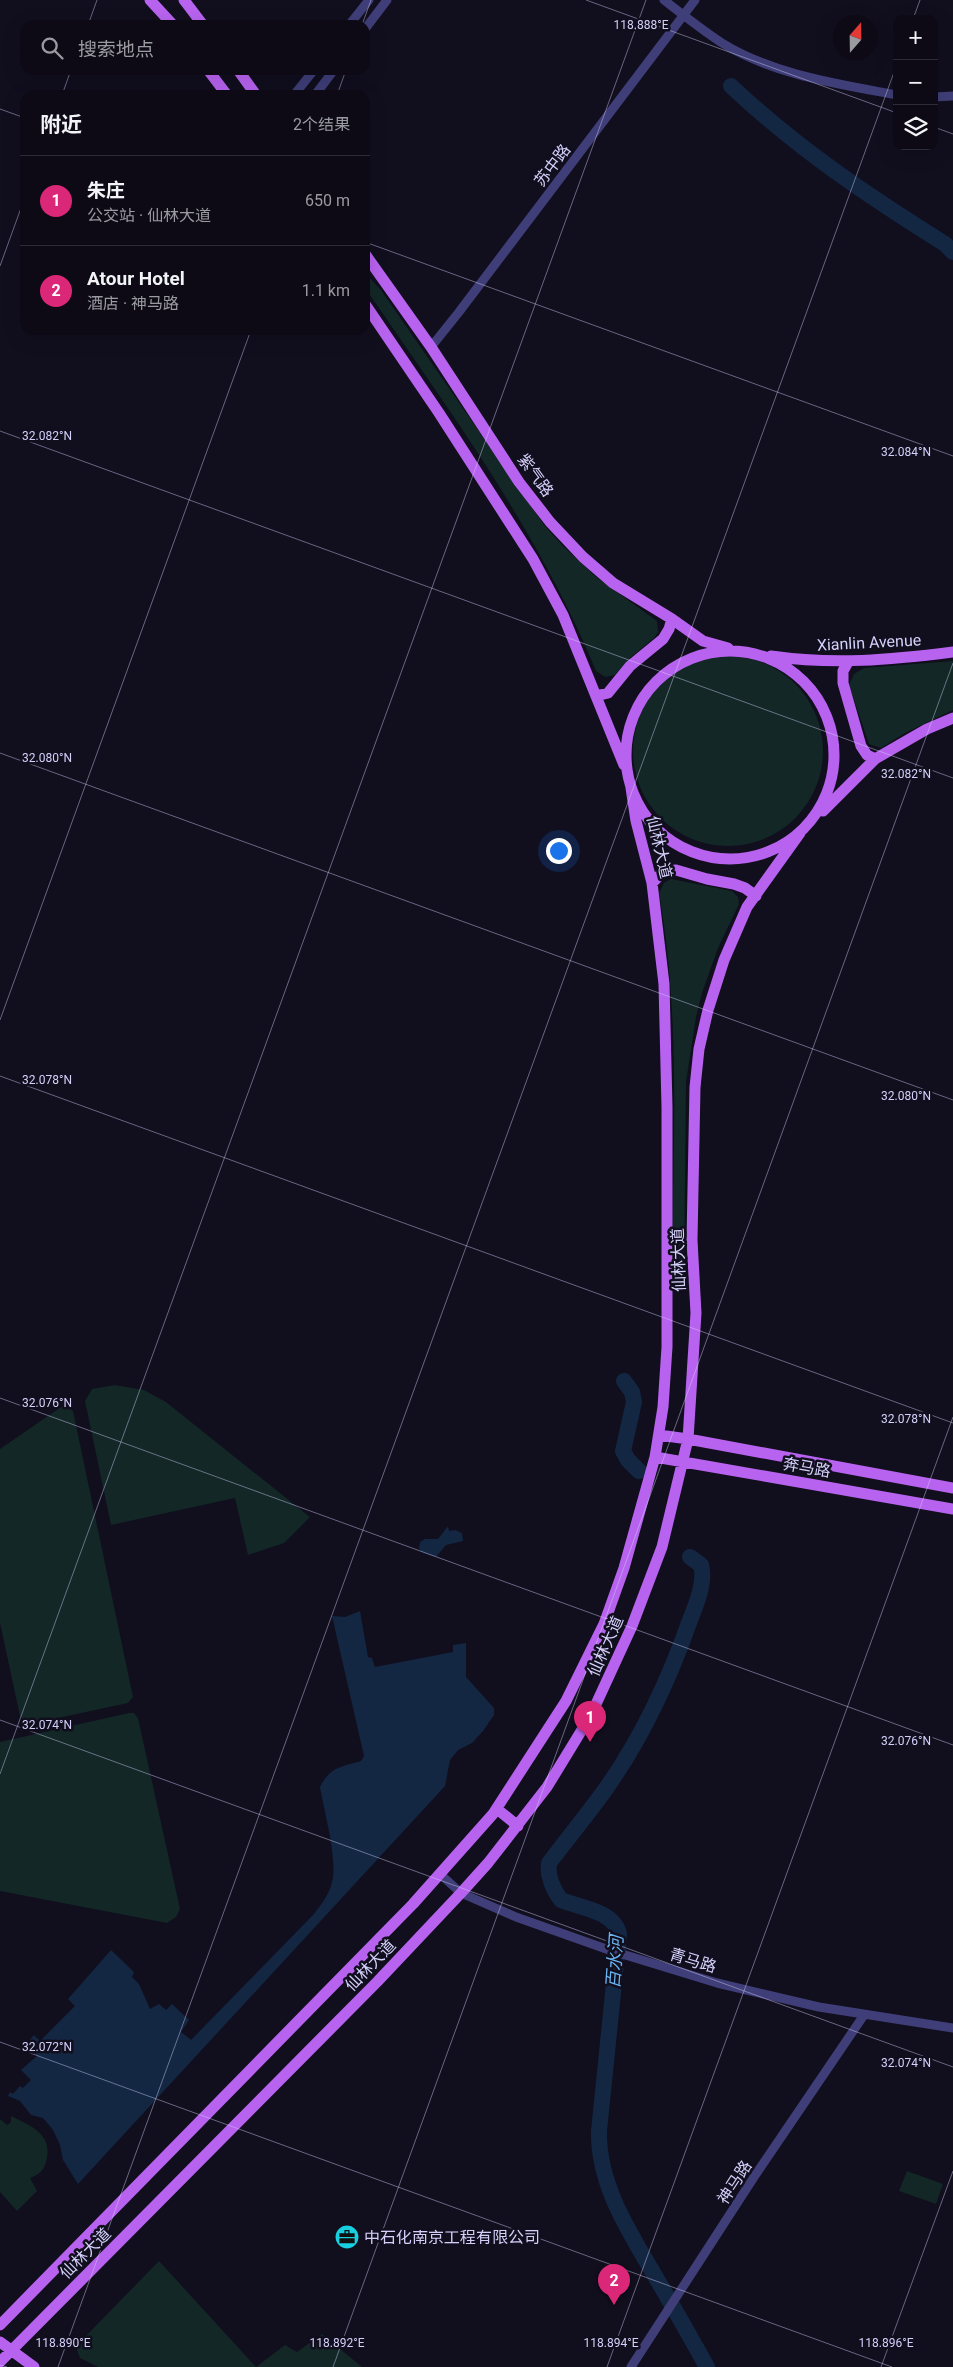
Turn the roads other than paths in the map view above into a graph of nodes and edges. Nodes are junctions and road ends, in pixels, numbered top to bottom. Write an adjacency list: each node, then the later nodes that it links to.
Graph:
1 (150, 0): 8 (main road)
2 (184, 0): 9 (main road)
3 (369, 0): 10 (street)
4 (387, 0): 11 (street)
5 (664, 0): 7 (street)
6 (695, 0): 7 (street, 苏中路)
7 (684, 16): 20 (street); 25 (street, 苏中路)
8 (168, 20)
9 (199, 20)
10 (353, 20)
11 (370, 22)
12 (212, 75): 16 (main road)
13 (242, 75): 17 (main road)
14 (310, 75): 18 (street)
15 (330, 75): 19 (street)
16 (222, 90)
17 (252, 90)
18 (298, 90)
19 (319, 90)
20 (893, 94)
21 (953, 96): 22 (street)
22 (938, 97)
23 (370, 261): 25 (main road, 紫气路)
24 (370, 311): 31 (main road)
25 (431, 347): 26 (main road, 紫气路)
26 (672, 619): 27 (main road, 紫气路); 31 (main road)
27 (740, 652): 29 (main road); 34 (main road)
28 (953, 652): 30 (main road, Xianlin Avenue)
29 (757, 655): 30 (main road, Xianlin Avenue); 36 (main road)
30 (848, 662): 33 (main road)
31 (596, 696): 34 (main road)
32 (953, 718): 33 (main road)
33 (875, 759): 36 (main road)
34 (628, 774): 35 (main road)
35 (631, 788): 37 (main road); 38 (main road, 仙林大道)
36 (812, 821): 37 (main road)
37 (800, 833): 39 (main road, 仙林大道)
38 (652, 883): 39 (main road); 40 (main road, 仙林大道)
39 (756, 896): 41 (main road, 仙林大道)
40 (659, 1435): 41 (main road, 奔马路); 42 (main road, 仙林大道)
41 (688, 1439): 43 (main road, 仙林大道); 44 (main road, 奔马路)
42 (655, 1457): 43 (main road, 奔马路); 46 (main road, 仙林大道)
43 (683, 1462): 45 (main road, 奔马路); 47 (main road, 仙林大道)
44 (953, 1488)
45 (953, 1509)
46 (497, 1809): 47 (main road); 48 (main road, 仙林大道)
47 (518, 1826): 49 (main road, 仙林大道)
48 (440, 1874): 49 (street, 青马路); 52 (main road, 仙林大道)
49 (461, 1893): 50 (street, 青马路); 54 (main road, 仙林大道)
50 (864, 2015): 51 (street, 青马路); 57 (street, 神马路)
51 (953, 2028)
52 (0, 2325)
53 (0, 2342): 54 (main road)
54 (10, 2351): 55 (main road, 仙林大道); 56 (main road)
55 (0, 2362)
56 (34, 2367)
57 (631, 2367)

